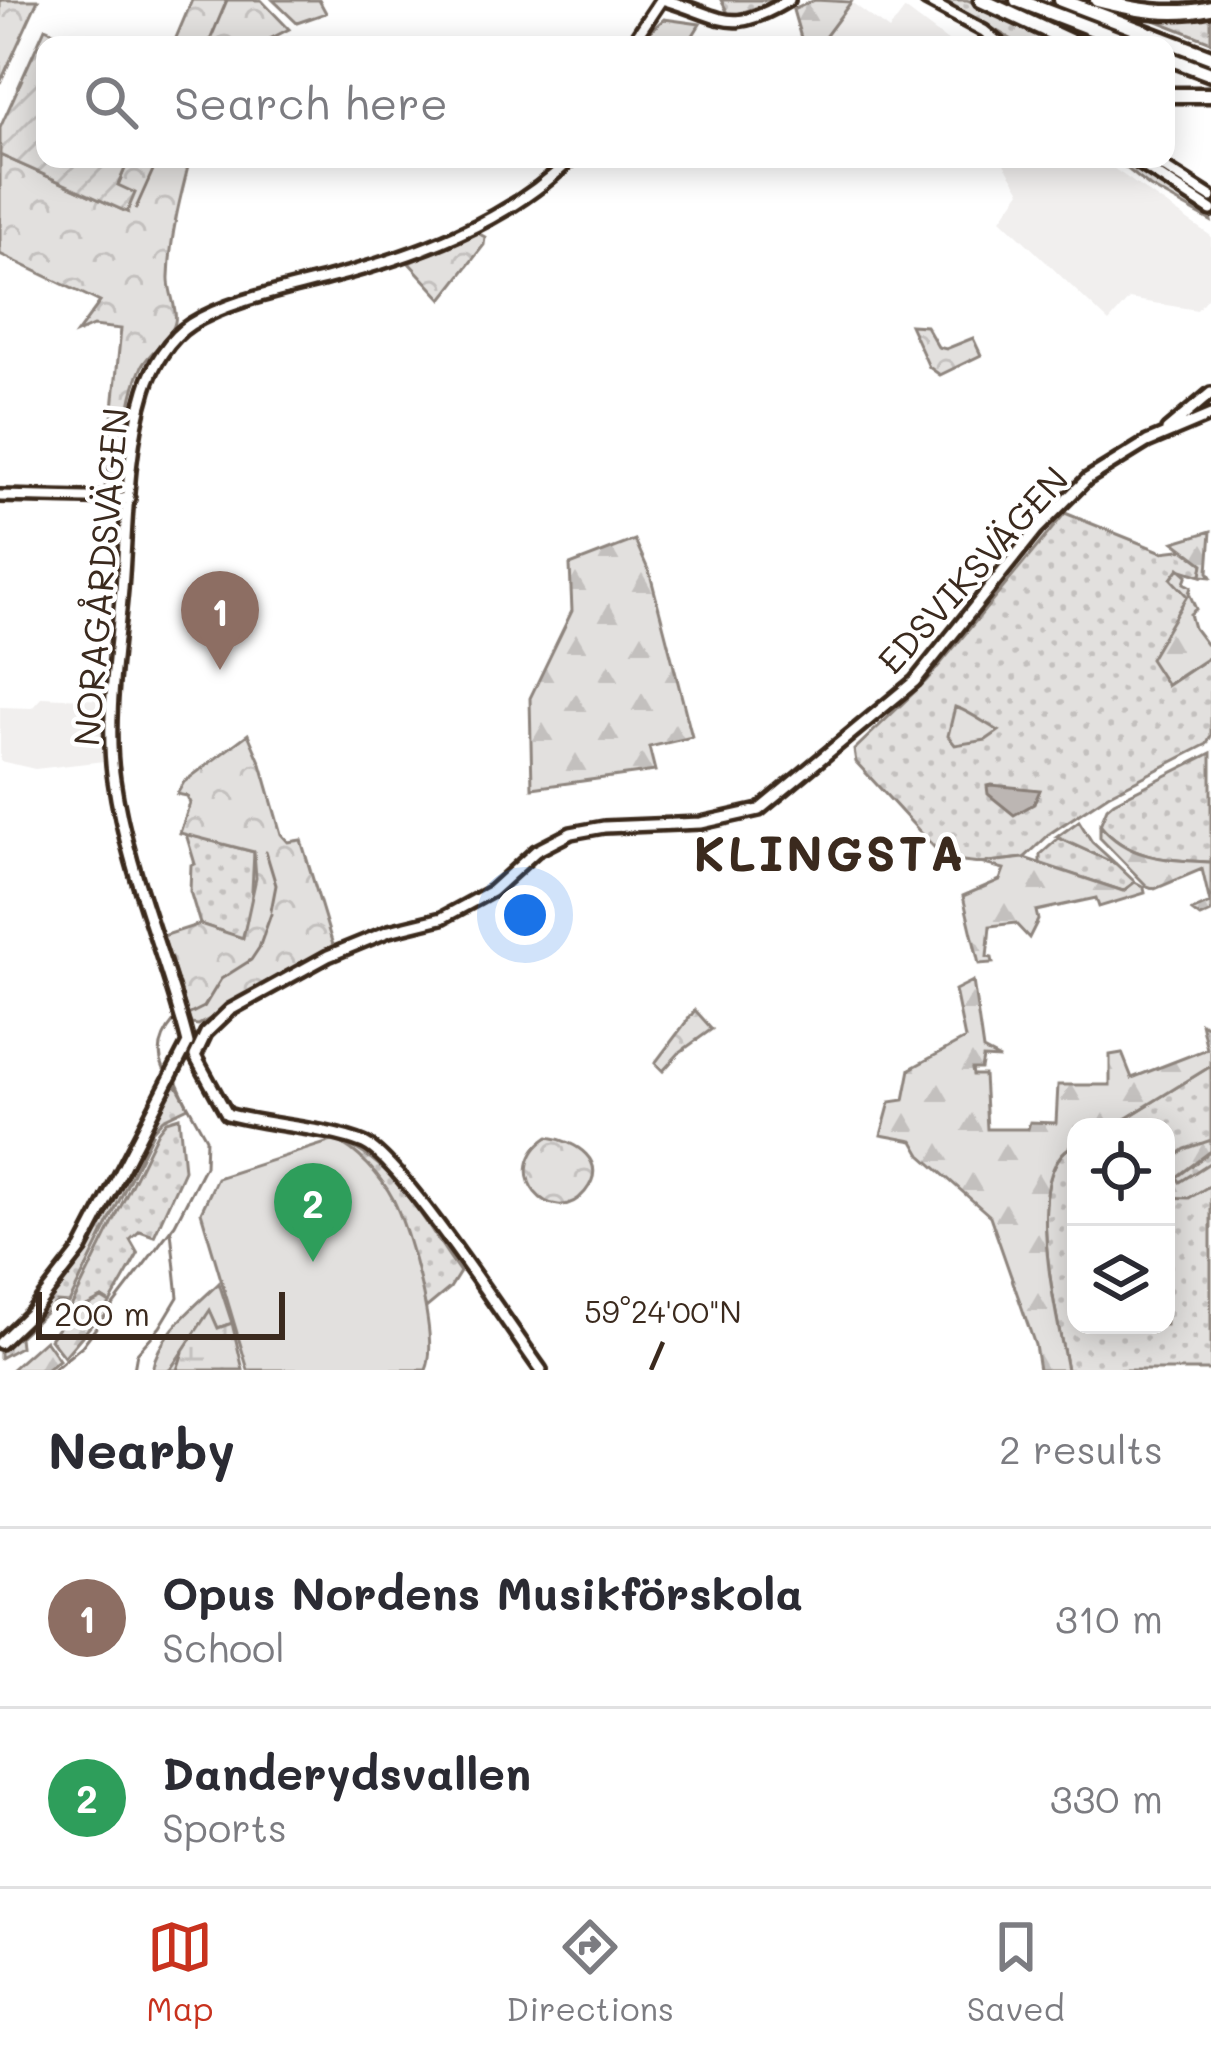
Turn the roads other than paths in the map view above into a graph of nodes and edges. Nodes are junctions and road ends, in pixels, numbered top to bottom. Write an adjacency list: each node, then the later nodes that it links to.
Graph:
1 (663, 0): 8 (street); 10 (street)
2 (789, 0): 8 (street)
3 (926, 0): 11 (street)
4 (981, 0): 12 (highway)
5 (1017, 0): 13 (highway)
6 (1061, 0): 14 (highway)
7 (1097, 0): 9 (highway)
8 (706, 7)
9 (1211, 8)
10 (637, 36)
11 (989, 36)
12 (1059, 36)
13 (1112, 36)
14 (1156, 36)
15 (1175, 43): 16 (highway)
16 (1211, 57)
17 (1175, 60): 18 (highway)
18 (1211, 74)
19 (1175, 94): 20 (highway)
20 (1211, 95)
21 (560, 168): 30 (street, NORAGÅRDSVÄGEN)
22 (1146, 168): 25 (street)
23 (1165, 168): 24 (street)
24 (1211, 197)
25 (1211, 210)
26 (1211, 393): 28 (street, EDSVIKSVÄGEN)
27 (1211, 415): 28 (street, EDSVIKSVÄGEN)
28 (1163, 434): 31 (street, EDSVIKSVÄGEN)
29 (0, 496): 30 (street)
30 (129, 499): 31 (street, NORAGÅRDSVÄGEN)
31 (191, 1050): 32 (street, EDSVIKSVÄGEN); 33 (street, NORAGÅRDSVÄGEN)
32 (0, 1343)
33 (541, 1370)

